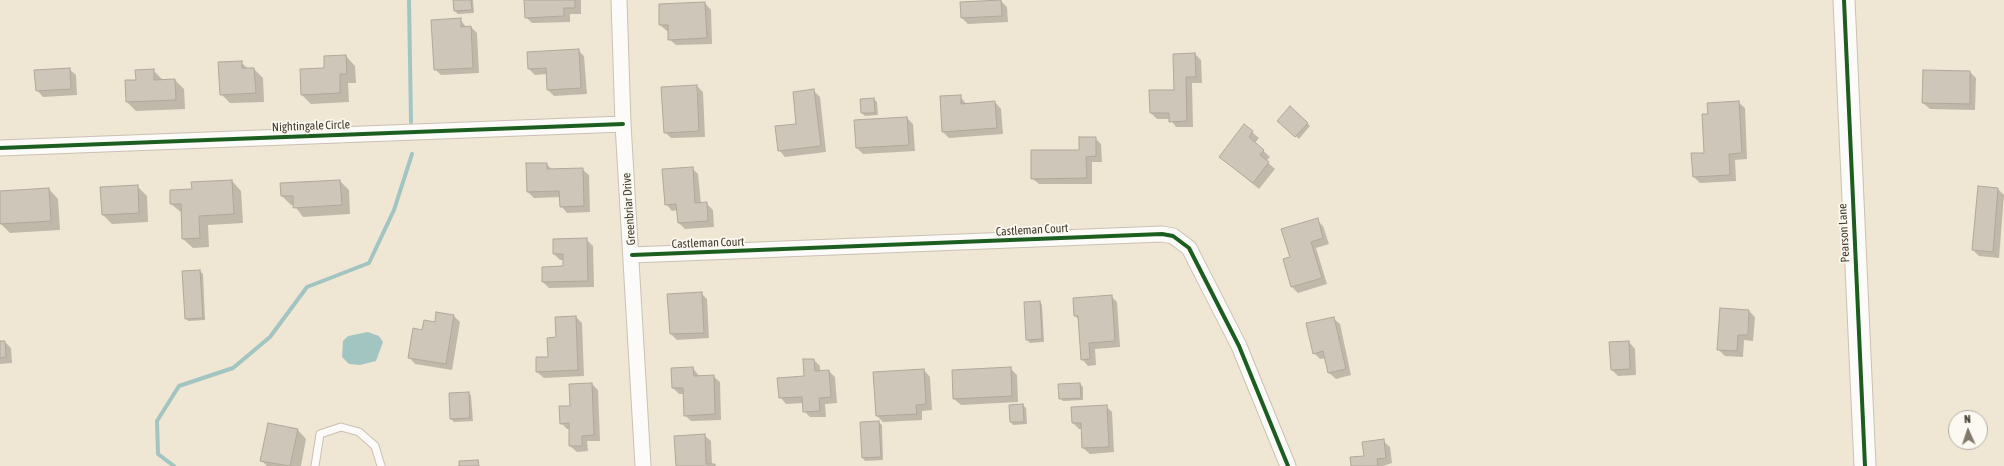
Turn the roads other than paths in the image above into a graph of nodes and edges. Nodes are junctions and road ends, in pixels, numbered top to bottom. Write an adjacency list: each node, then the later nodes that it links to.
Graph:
1 (619, 0): 3 (street, Greenbriar Drive)
2 (1844, 0): 10 (street, Pearson Lane)
3 (623, 124): 4 (street, Nightingale Circle); 5 (street, Greenbriar Drive)
4 (0, 148)
5 (632, 255): 8 (street, Greenbriar Drive); 9 (street, Castleman Court)
6 (315, 466): 7 (lane)
7 (382, 466)
8 (642, 466)
9 (1288, 466)
10 (1865, 466)

